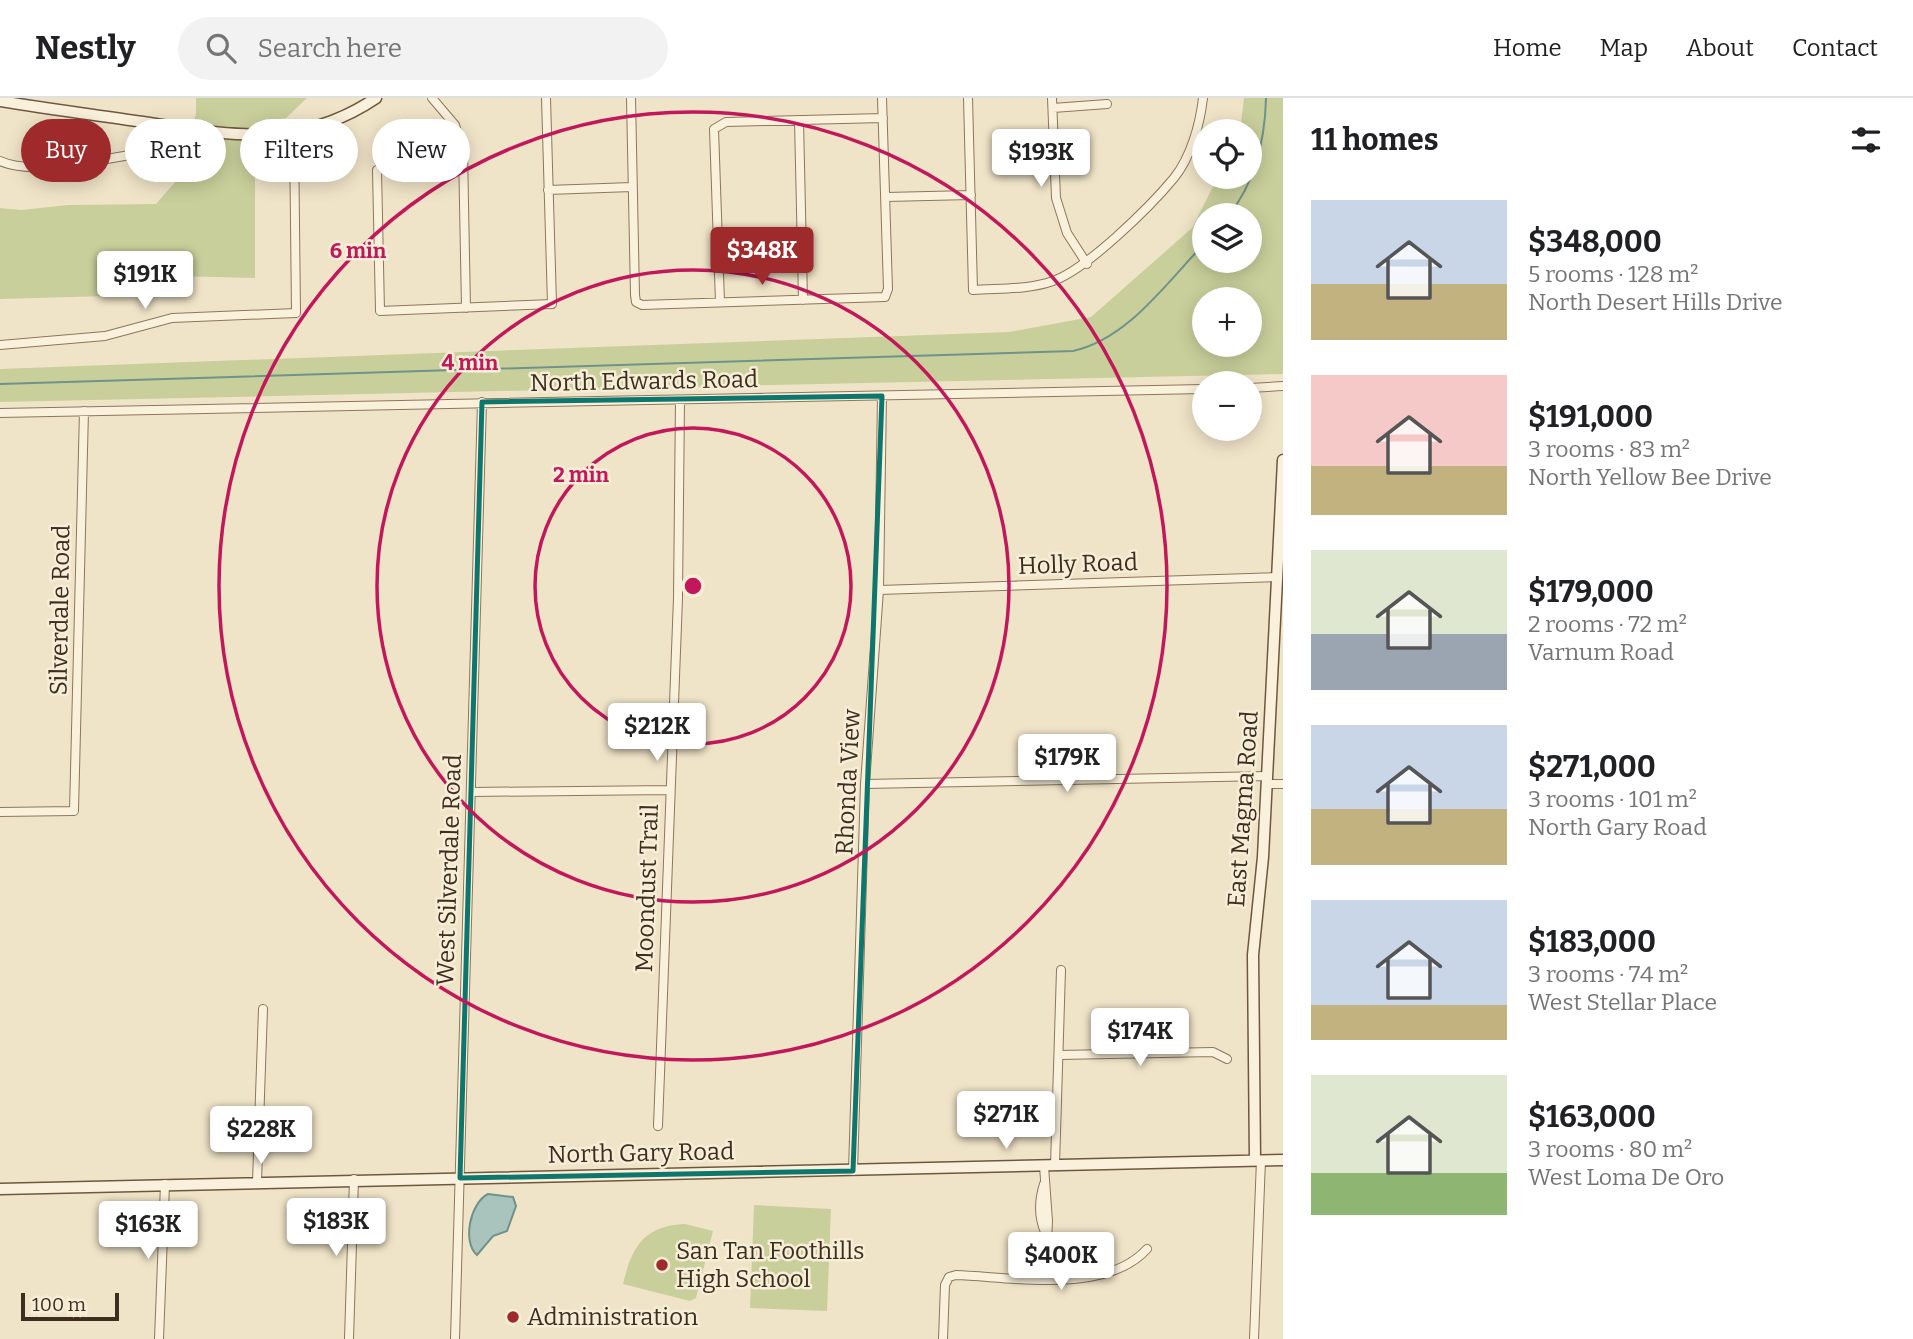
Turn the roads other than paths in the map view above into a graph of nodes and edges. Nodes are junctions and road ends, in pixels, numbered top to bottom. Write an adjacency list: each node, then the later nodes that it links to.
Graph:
1 (376, 98): 14 (street)
2 (432, 98): 15 (street)
3 (545, 98): 24 (street)
4 (631, 98): 23 (street)
5 (882, 98): 13 (street)
6 (968, 98): 25 (street)
7 (1052, 98): 12 (street)
8 (1203, 98): 27 (street)
9 (0, 101): 10 (street)
10 (25, 101): 17 (street)
11 (1107, 104): 12 (street)
12 (1053, 108): 27 (street)
13 (883, 118): 16 (street); 26 (street)
14 (336, 119)
15 (447, 119)
16 (799, 120): 28 (street); 29 (street)
17 (240, 135)
18 (125, 155): 19 (street)
19 (0, 161)
20 (295, 182): 31 (street)
21 (377, 182): 30 (street)
22 (464, 182): 30 (street)
23 (632, 187): 24 (street); 29 (street)
24 (548, 190): 30 (street)
25 (971, 195): 26 (street); 27 (street)
26 (886, 197): 28 (street)
27 (1087, 264)
28 (803, 300): 29 (street)
29 (720, 302)
30 (466, 307)
31 (0, 345)
32 (1283, 386): 33 (street)
33 (1262, 387)
34 (1192, 389): 35 (street, North Edwards Road)
35 (882, 396): 36 (street, North Edwards Road); 42 (street, Rhonda View)
36 (680, 400): 37 (street, North Edwards Road); 48 (street, Moondust Trail)
37 (482, 402): 38 (street, North Edwards Road); 49 (street, West Silverdale Road)
38 (84, 411): 39 (street, North Edwards Road); 50 (street, Silverdale Road)
39 (0, 413)
40 (1283, 460): 41 (street, East Magma Road)
41 (1278, 578): 42 (street, Holly Road); 43 (street, East Magma Road)
42 (879, 590): 46 (street, Rhonda View)
43 (1280, 595): 44 (street, East Magma Road)
44 (1280, 611): 45 (street, East Magma Road)
45 (1267, 780): 46 (street); 47 (street); 56 (street, East Magma Road)
46 (866, 784): 59 (street, Rhonda View)
47 (1283, 784)
48 (670, 790): 49 (street); 55 (street, Moondust Trail)
49 (471, 792): 60 (street, West Silverdale Road)
50 (0, 812)
51 (1061, 970): 53 (street)
52 (264, 1009): 62 (street)
53 (1059, 1055): 54 (street); 58 (street)
54 (1227, 1059)
55 (658, 1126)
56 (1258, 1160): 57 (street, North Gary Road); 58 (street, North Gary Road); 71 (street)
57 (1283, 1160)
58 (1050, 1166): 59 (street, North Gary Road); 66 (street)
59 (853, 1171): 60 (street, North Gary Road)
60 (460, 1178): 61 (street, North Gary Road); 69 (street, West Silverdale Road)
61 (354, 1179): 62 (street, North Gary Road); 68 (street)
62 (257, 1182): 63 (street, North Gary Road)
63 (165, 1184): 64 (street, North Gary Road); 67 (street)
64 (0, 1189)
65 (1147, 1249): 66 (street)
66 (1045, 1278): 70 (street)
67 (159, 1339)
68 (349, 1339)
69 (455, 1339)
70 (943, 1339)
71 (1254, 1339)

